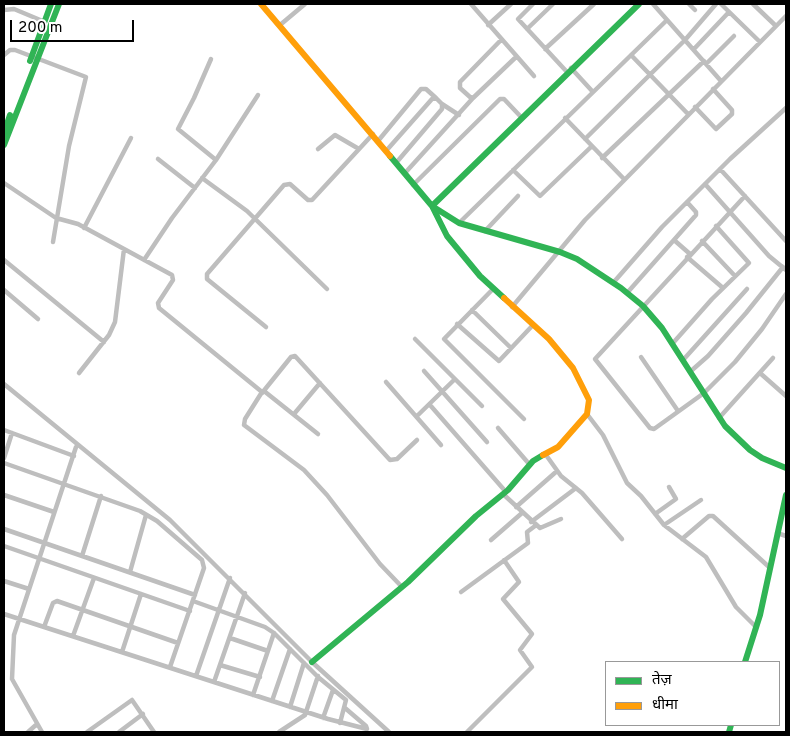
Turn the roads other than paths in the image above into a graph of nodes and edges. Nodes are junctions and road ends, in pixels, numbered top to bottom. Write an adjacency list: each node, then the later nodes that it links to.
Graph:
1 (51, 4): 21 (street)
2 (59, 4): 34 (street)
3 (262, 4): 22 (street)
4 (305, 4): 22 (street)
5 (471, 4): 23 (street)
6 (509, 4): 23 (street)
7 (533, 4): 25 (street)
8 (553, 4): 25 (street)
9 (594, 4): 30 (street)
10 (639, 4): 38 (street)
11 (653, 4): 20 (street)
12 (689, 4): 17 (street)
13 (716, 4): 28 (street)
14 (721, 4): 18 (street)
15 (754, 4): 24 (street)
16 (4, 10): 21 (street)
17 (695, 10)
18 (729, 12): 29 (street); 31 (street)
19 (786, 16): 24 (street)
20 (667, 20): 28 (street); 33 (street)
21 (45, 22): 34 (street)
22 (280, 25): 56 (street)
23 (488, 25): 27 (street)
24 (776, 26): 29 (street)
25 (527, 29): 30 (street)
26 (734, 36): 37 (street)
27 (501, 40): 35 (street); 47 (street)
28 (685, 40): 31 (street); 39 (street)
29 (760, 42): 41 (street)
30 (545, 49): 38 (street)
31 (694, 50): 37 (street)
32 (4, 55): 34 (street)
33 (631, 55): 39 (street); 43 (street)
34 (34, 57): 55 (street); 60 (street); 83 (street)
35 (516, 57): 40 (street); 47 (street)
36 (210, 59): 67 (street)
37 (705, 62): 41 (street); 45 (street)
38 (569, 70): 43 (street); 53 (street)
39 (650, 74): 45 (street); 58 (street)
40 (534, 76)
41 (721, 81): 42 (street)
42 (713, 89): 49 (street); 49 (street)
43 (593, 92): 54 (street)
44 (258, 95): 67 (street)
45 (669, 96): 51 (street); 65 (street)
46 (436, 98): 48 (street); 59 (street); 64 (street)
47 (473, 98): 52 (street)
48 (442, 104): 52 (street); 68 (street)
49 (695, 107): 51 (street)
50 (786, 108): 69 (street)
51 (688, 114): 73 (street)
52 (459, 115): 71 (street)
53 (522, 118): 75 (street); 81 (street)
54 (565, 118): 58 (street); 70 (street)
55 (4, 133)
56 (372, 134): 59 (street); 63 (street)
57 (131, 138): 87 (street)
58 (585, 139): 61 (street)
59 (378, 141): 64 (street)
60 (4, 146)
61 (592, 146): 65 (street); 70 (street)
62 (318, 149): 63 (street)
63 (359, 149): 84 (street)
64 (386, 150): 68 (street)
65 (602, 158): 73 (street)
66 (158, 160): 77 (street)
67 (216, 160): 72 (street)
68 (396, 163): 71 (street)
69 (720, 169): 76 (street); 79 (street)
70 (514, 170): 85 (street)
71 (405, 173): 75 (street)
72 (202, 178): 77 (street); 84 (street)
73 (624, 179): 94 (street)
74 (4, 183): 83 (street)
75 (414, 184): 81 (street)
76 (706, 184): 80 (street); 82 (street)
77 (194, 188): 97 (street)
78 (518, 196): 88 (street)
79 (745, 196): 82 (street); 91 (street)
80 (687, 202): 89 (street); 100 (street)
81 (432, 206): 85 (street); 105 (street)
82 (730, 211): 86 (street); 98 (street)
83 (56, 218): 87 (street); 92 (street)
84 (255, 219): 102 (street); 114 (street)
85 (459, 223): 88 (street)
86 (716, 226): 90 (street); 99 (street)
87 (84, 228): 93 (street)
88 (485, 232): 94 (street)
89 (674, 240): 95 (street); 106 (street)
90 (702, 241): 95 (street); 99 (street)
91 (786, 241)
92 (53, 242)
93 (124, 249): 97 (street); 116 (street)
94 (560, 252): 100 (street); 109 (street)
95 (689, 256): 101 (street); 108 (street)
96 (4, 260): 116 (street)
97 (144, 260): 130 (street)
98 (785, 269): 123 (street)
99 (735, 276): 101 (street)
100 (613, 283): 106 (street)
101 (722, 288): 117 (street)
102 (327, 289)
103 (747, 289): 121 (street)
104 (4, 290): 111 (street)
105 (493, 290): 109 (street); 110 (street)
106 (627, 293): 108 (street)
107 (786, 294): 132 (street)
108 (643, 306): 117 (street); 136 (street)
109 (512, 307): 113 (street)
110 (472, 310): 112 (street); 118 (street)
111 (38, 319)
112 (457, 324): 118 (street); 141 (street)
113 (533, 325): 118 (street); 138 (street)
114 (266, 328)
115 (415, 339): 126 (street)
116 (104, 342): 124 (street)
117 (673, 342): 121 (street)
118 (511, 348)
119 (641, 357): 136 (street)
120 (773, 358): 125 (street)
121 (684, 359): 123 (street)
122 (424, 371): 131 (street)
123 (691, 371): 132 (street)
124 (79, 373)
125 (760, 373): 133 (street); 140 (street)
126 (455, 380): 131 (street); 135 (street)
127 (386, 382): 139 (street)
128 (320, 383): 130 (street); 137 (street); 146 (street)
129 (4, 384): 187 (street)
130 (263, 392): 137 (street); 189 (street)
131 (443, 393): 134 (street); 147 (street)
132 (704, 393): 136 (street); 140 (street)
133 (786, 396)
134 (430, 405): 139 (street); 160 (street)
135 (482, 406)
136 (678, 411)
137 (294, 414): 145 (street)
138 (588, 414): 150 (street); 168 (street)
139 (417, 416): 148 (street)
140 (719, 418): 155 (street)
141 (524, 419)
142 (498, 428): 154 (street)
143 (4, 430): 144 (street)
144 (12, 433): 151 (street); 152 (street)
145 (318, 434)
146 (418, 440)
147 (487, 442)
148 (441, 445)
149 (76, 447): 151 (street)
150 (546, 455): 154 (street); 156 (street)
151 (74, 456): 157 (street)
152 (4, 458)
153 (4, 464): 157 (street)
154 (530, 465): 160 (street)
155 (786, 468)
156 (557, 471): 159 (street); 165 (street)
157 (65, 484): 163 (street); 166 (street)
158 (669, 487): 168 (street)
159 (576, 488): 171 (street); 176 (street)
160 (504, 493): 165 (street); 189 (street)
161 (4, 495): 166 (street)
162 (786, 495): 174 (street)
163 (101, 496): 169 (street); 181 (street)
164 (701, 500): 172 (street)
165 (516, 507): 167 (street)
166 (54, 512): 179 (street)
167 (522, 513): 171 (street); 178 (street)
168 (655, 514): 172 (street)
169 (146, 515): 185 (street); 194 (street)
170 (561, 518): 171 (street)
171 (533, 524): 183 (street)
172 (664, 525): 177 (street)
173 (4, 529): 179 (street)
174 (777, 532): 175 (street); 184 (street)
175 (786, 536)
176 (622, 539)
177 (682, 539): 184 (street); 204 (street)
178 (491, 540)
179 (44, 542): 181 (street); 182 (street)
180 (4, 546): 182 (street)
181 (82, 556): 185 (street)
182 (39, 559): 186 (street); 190 (street)
183 (504, 560): 191 (street); 239 (street)
184 (770, 567): 204 (street)
185 (130, 572): 194 (street)
186 (94, 578): 193 (street); 196 (street)
187 (230, 578): 192 (street); 198 (street)
188 (4, 581): 190 (street)
189 (402, 587): 213 (street)
190 (29, 589): 201 (street)
191 (462, 592)
192 (245, 593): 200 (street); 213 (street)
193 (141, 594): 197 (street); 202 (street)
194 (195, 596): 195 (street)
195 (193, 601): 197 (street); 198 (street)
196 (82, 610): 202 (street); 203 (street); 206 (street)
197 (190, 610): 208 (street)
198 (218, 610): 200 (street); 218 (street)
199 (4, 614): 201 (street)
200 (236, 617): 205 (street); 207 (street)
201 (19, 619): 203 (street); 231 (street)
202 (130, 626): 208 (street); 211 (street)
203 (44, 627): 206 (street)
204 (756, 627): 212 (street)
205 (274, 634): 209 (street); 210 (street)
206 (73, 636): 211 (street)
207 (230, 638): 210 (street); 215 (street)
208 (178, 643): 216 (street)
209 (290, 649): 214 (street); 224 (street)
210 (268, 651): 219 (street)
211 (122, 652): 216 (street)
212 (745, 661)
213 (312, 662): 217 (street)
214 (304, 663): 220 (street); 225 (street)
215 (220, 665): 219 (street); 221 (street)
216 (170, 668): 218 (street)
217 (320, 670): 220 (street); 238 (street)
218 (196, 676): 221 (street)
219 (260, 677): 223 (street)
220 (318, 677): 222 (street); 227 (street)
221 (214, 682): 223 (street)
222 (333, 690): 226 (street); 229 (street)
223 (254, 695): 224 (street)
224 (272, 701): 225 (street)
225 (290, 706): 227 (street)
226 (345, 708): 230 (street); 230 (street)
227 (306, 712): 229 (street); 237 (street)
228 (143, 714): 234 (street); 235 (street); 236 (street)
229 (323, 718): 230 (street)
230 (340, 723)
231 (37, 724): 232 (street); 233 (street)
232 (28, 732)
233 (42, 732)
234 (87, 732)
235 (119, 732)
236 (154, 732)
237 (279, 732)
238 (389, 732)
239 (467, 732)

